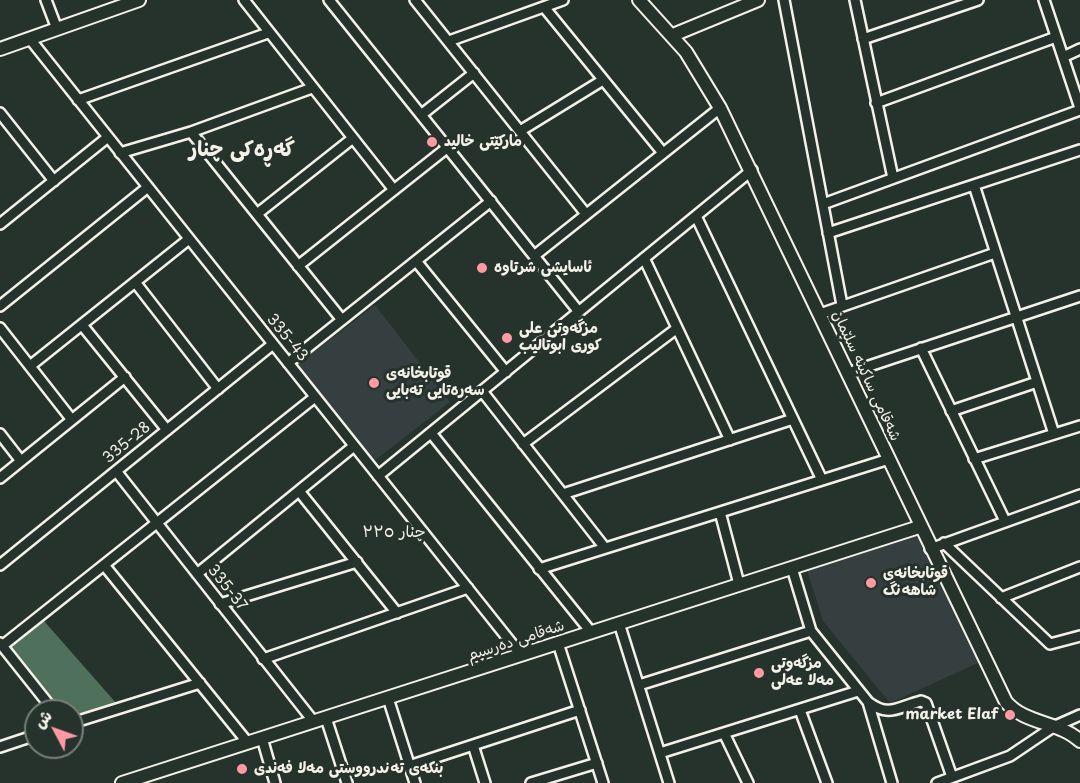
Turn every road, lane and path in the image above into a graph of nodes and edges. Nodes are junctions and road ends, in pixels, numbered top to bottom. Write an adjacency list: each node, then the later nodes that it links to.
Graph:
1 (46, 0): 14 (street)
2 (139, 0): 14 (street)
3 (244, 0): 15 (street)
4 (329, 0): 32 (street)
5 (415, 0): 20 (street)
6 (563, 0): 13 (street)
7 (639, 0): 16 (street, شەقامی ساکینە سلێمان)
8 (758, 0): 16 (street)
9 (784, 0): 48 (street)
10 (855, 0): 19 (street)
11 (978, 0): 19 (street)
12 (1044, 0): 17 (street)
13 (543, 7): 20 (street); 25 (street)
14 (57, 29): 18 (street)
15 (268, 33): 26 (street); 27 (street)
16 (673, 35): 29 (street, شەقامی ساکینە سلێمان)
17 (1056, 37): 23 (street); 28 (street)
18 (30, 39): 22 (street); 27 (street, 335-43)
19 (863, 39): 28 (street)
20 (448, 41): 24 (street)
21 (1080, 49): 23 (street)
22 (0, 50)
23 (1063, 57): 30 (street)
24 (474, 73): 32 (street); 33 (street)
25 (603, 80): 33 (street); 40 (street)
26 (312, 88): 34 (street); 36 (street)
27 (78, 100): 35 (street, 335-43)
28 (876, 103): 42 (street)
29 (720, 108): 40 (street); 41 (street, شەقامی ساکینە سلێمان)
30 (1080, 109): 42 (street)
31 (0, 113): 43 (street)
32 (421, 115): 37 (street)
33 (520, 131): 50 (street)
34 (191, 132): 39 (street); 49 (street)
35 (108, 137): 39 (street, 335-43); 43 (street)
36 (353, 138): 46 (street); 49 (street)
37 (448, 147): 46 (street); 47 (street)
38 (1080, 150): 44 (street)
39 (120, 153): 45 (street, 335-43)
40 (663, 153): 50 (street)
41 (752, 170): 51 (street); 65 (street, شەقامی ساکینە سلێمان)
42 (893, 178): 48 (street)
43 (54, 181): 52 (street)
44 (974, 185): 53 (street); 55 (street)
45 (148, 187): 54 (street, 335-43); 63 (street)
46 (394, 190): 59 (street)
47 (491, 201): 56 (street); 58 (street)
48 (823, 204): 53 (street)
49 (256, 214): 59 (street)
50 (586, 214): 56 (street)
51 (696, 216): 57 (street); 83 (street)
52 (1, 221)
53 (828, 233): 62 (street)
54 (189, 239): 60 (street); 71 (street, 335-43)
55 (995, 253): 62 (street); 66 (street)
56 (534, 256): 64 (street)
57 (644, 258): 64 (street); 70 (street)
58 (416, 261): 67 (street); 75 (street)
59 (298, 266): 67 (street)
60 (135, 282): 68 (street); 79 (street)
61 (1080, 296): 66 (street)
62 (842, 305): 65 (street)
63 (0, 306)
64 (579, 312): 75 (street)
65 (820, 314): 76 (street, شەقامی ساکینە سلێمان)
66 (1016, 317): 72 (street); 78 (street)
67 (342, 320): 73 (street)
68 (82, 325): 74 (street); 77 (street)
69 (0, 328): 74 (street)
70 (676, 329): 90 (street); 91 (street)
71 (273, 345): 73 (street, 335-43); 79 (street, 335-28)
72 (921, 348): 76 (street); 82 (street)
73 (288, 363): 81 (street, 335-43)
74 (30, 366): 84 (street)
75 (506, 372): 80 (street)
76 (848, 373): 93 (street, شەقامی ساکینە سلێمان)
77 (125, 377): 84 (street); 86 (street)
78 (1037, 382): 82 (street); 89 (street)
79 (218, 389): 86 (street, 335-28)
80 (482, 391): 87 (street); 91 (street)
81 (315, 396): 92 (street, 335-43); 105 (street)
82 (951, 411): 94 (street)
83 (793, 419): 90 (street); 99 (street)
84 (72, 420): 95 (street)
85 (1080, 426): 89 (street)
86 (167, 430): 96 (street, 335-28)
87 (431, 433): 97 (street); 115 (street)
88 (0, 434): 95 (street)
89 (1054, 434): 94 (street)
90 (730, 440): 101 (street)
91 (523, 444): 101 (street)
92 (354, 446): 97 (street, 335-43); 100 (street)
93 (889, 459): 99 (street); 106 (street, شەقامی ساکینە سلێمان)
94 (974, 459): 104 (street)
95 (21, 461): 98 (street)
96 (116, 471): 105 (street, 335-37); 112 (street, 335-28)
97 (378, 476): 118 (street, 335-43)
98 (0, 478)
99 (822, 480): 103 (street)
100 (299, 491): 110 (street); 116 (street)
101 (562, 494): 108 (street)
102 (1080, 495): 104 (street)
103 (720, 512): 108 (street); 117 (street)
104 (1005, 521): 107 (street)
105 (157, 523): 111 (street); 116 (street, 335-37)
106 (919, 526): 109 (street, شەقامی ساکینە سلێمان); 114 (street, شەقامی دەرسیم)
107 (944, 543): 109 (street); 119 (street)
108 (605, 548): 115 (street)
109 (930, 549): 141 (street, شەقامی ساکینە سلێمان)
110 (357, 562): 120 (street); 121 (street)
111 (104, 564): 127 (street); 130 (street)
112 (0, 565)
113 (1080, 567): 119 (street)
114 (792, 568): 117 (street, شەقامی دەرسیم); 123 (street)
115 (539, 569): 124 (street)
116 (197, 574): 120 (street, 335-37)
117 (740, 585): 122 (street, شەقامی دەرسیم)
118 (468, 588): 121 (street); 128 (street, 335-43)
119 (1001, 598): 125 (street)
120 (220, 604): 129 (street, 335-37)
121 (397, 613): 129 (street)
122 (619, 623): 124 (street, شەقامی دەرسیم); 131 (street)
123 (811, 631): 131 (street); 132 (street)
124 (591, 632): 126 (street, شەقامی دەرسیم)
125 (1080, 636)
126 (558, 643): 128 (street, شەقامی دەرسیم); 136 (street)
127 (1, 644): 134 (street)
128 (521, 655): 133 (street, شەقامی دەرسیم)
129 (263, 659): 140 (street, 335-37)
130 (200, 683): 139 (street); 146 (street)
131 (639, 684): 149 (street)
132 (858, 691): 135 (street); 137 (street)
133 (388, 698): 140 (street, شەقامی دەرسیم); 151 (street)
134 (45, 699)
135 (868, 702): 152 (street); 163 (street)
136 (580, 710): 147 (street); 150 (street)
137 (800, 710): 142 (street); 162 (street)
138 (1080, 715): 141 (street)
139 (84, 719)
140 (320, 720): 143 (street, شەقامی دەرسیم); 155 (street)
141 (1053, 727): 145 (street, شەقامی ساکینە سلێمان); 152 (street)
142 (724, 733): 149 (street); 161 (street)
143 (262, 738): 146 (street, شەقامی دەرسیم); 154 (street)
144 (24, 739): 148 (street)
145 (1080, 741)
146 (248, 743): 153 (street, شەقامی دەرسیم)
147 (473, 745): 151 (street); 157 (street)
148 (0, 747)
149 (660, 753): 160 (street)
150 (597, 763): 158 (street); 159 (street)
151 (409, 766): 156 (street)
152 (952, 777): 164 (street)
153 (122, 783)
154 (276, 783)
155 (347, 783)
156 (415, 783)
157 (485, 783)
158 (531, 783)
159 (603, 783)
160 (669, 783)
161 (748, 783)
162 (827, 783)
163 (892, 783)
164 (937, 783)

